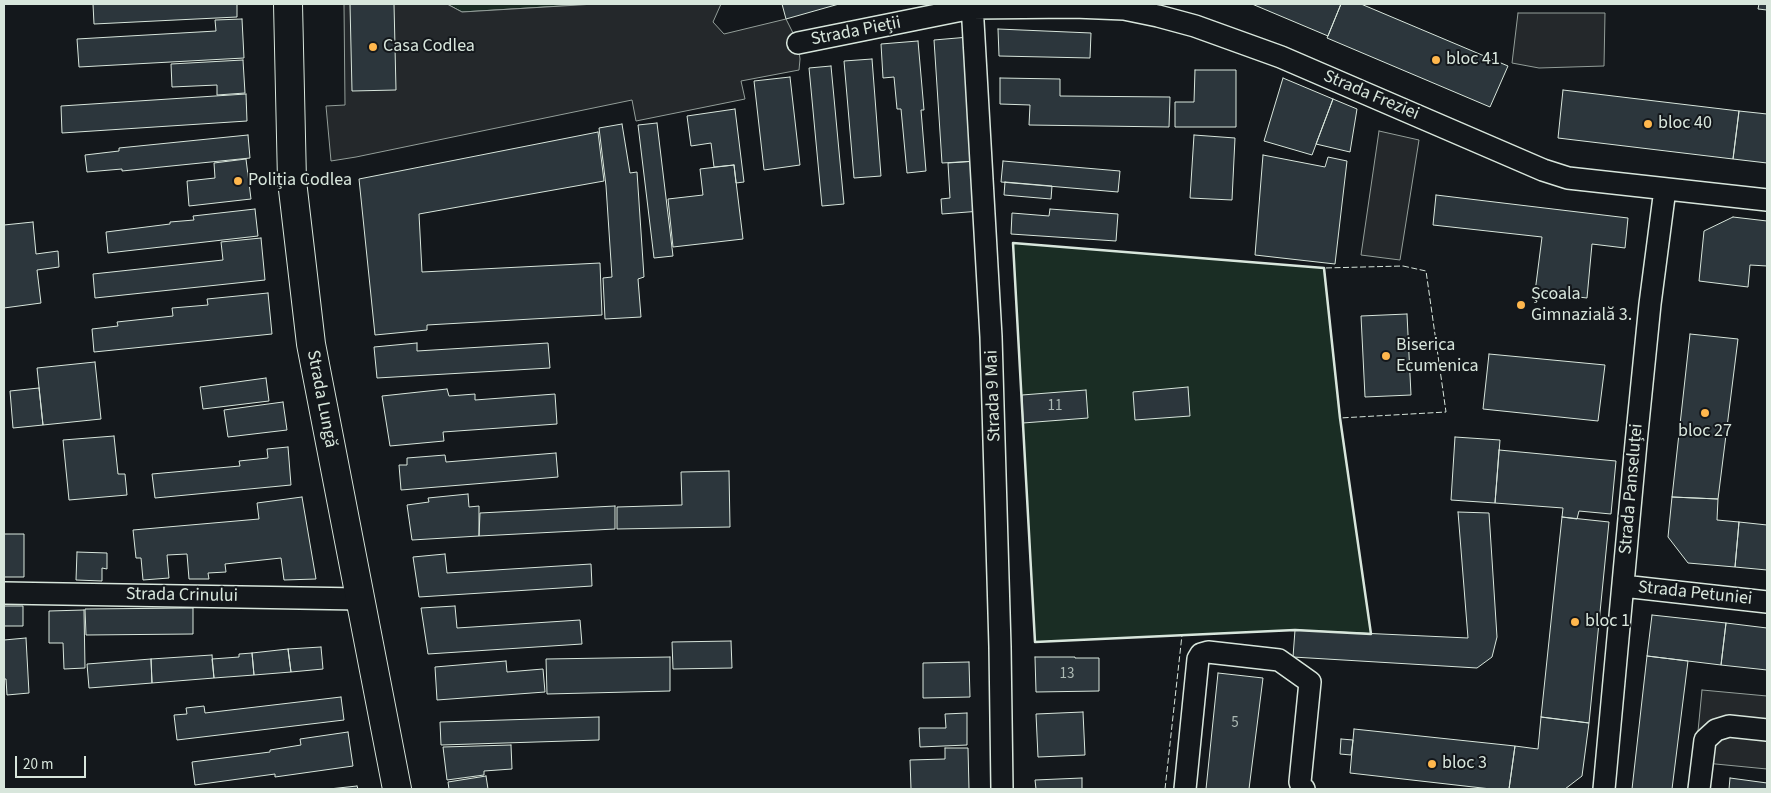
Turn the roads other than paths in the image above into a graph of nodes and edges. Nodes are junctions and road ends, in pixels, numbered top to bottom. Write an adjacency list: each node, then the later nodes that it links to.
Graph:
1 (288, 4): 8 (highway, Strada Lungă)
2 (972, 6): 3 (street, Strada Pieții); 4 (street, Strada Freziei); 12 (street, Strada 9 Mai)
3 (798, 43)
4 (1665, 189): 5 (street, Strada Freziei); 6 (street, Strada Panseluței)
5 (1767, 200)
6 (1623, 586): 9 (street, Strada Petuniei); 15 (street, Strada Panseluței)
7 (4, 593): 8 (street, Strada Crinului)
8 (359, 600): 11 (highway, Strada Lungă)
9 (1767, 602)
10 (1767, 730): 16 (street)
11 (397, 789)
12 (1002, 789)
13 (1185, 789): 14 (street)
14 (1304, 789)
15 (1604, 789)
16 (1699, 789)

